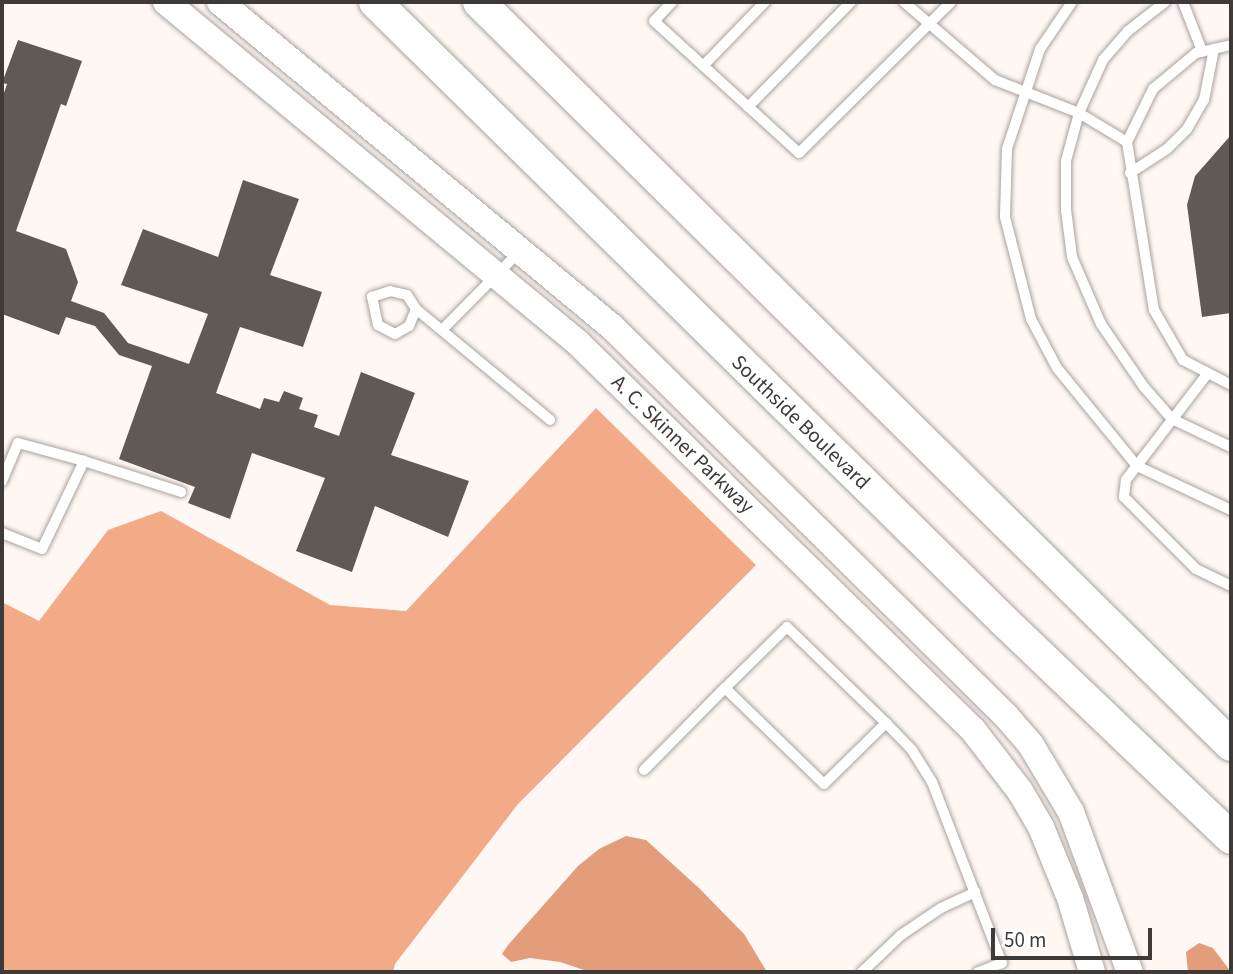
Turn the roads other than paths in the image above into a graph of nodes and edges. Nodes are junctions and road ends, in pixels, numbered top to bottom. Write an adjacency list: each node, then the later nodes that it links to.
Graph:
1 (166, 2): 24 (main road, A. C. Skinner Parkway)
2 (219, 2): 23 (main road, A. C. Skinner Parkway)
3 (375, 2): 43 (highway, Southside Boulevard)
4 (479, 2): 41 (highway)
5 (672, 2): 17 (lane)
6 (765, 2): 17 (lane)
7 (851, 2): 19 (lane)
8 (904, 2): 13 (lane)
9 (951, 2): 13 (lane)
10 (1072, 2): 18 (lane)
11 (1165, 2): 20 (lane)
12 (1183, 2): 16 (lane)
13 (927, 24): 18 (lane); 19 (lane)
14 (1231, 45): 15 (lane)
15 (1214, 49): 16 (lane); 22 (lane)
16 (1202, 51): 21 (lane)
17 (703, 66): 19 (lane)
18 (1024, 95): 20 (lane); 33 (lane)
19 (748, 107)
20 (1079, 113): 21 (lane); 29 (lane)
21 (1127, 142): 22 (lane)
22 (1130, 173): 27 (lane)
23 (520, 251): 24 (lane); 48 (main road, A. C. Skinner Parkway)
24 (496, 275): 26 (lane); 47 (main road, A. C. Skinner Parkway)
25 (416, 309): 25 (lane); 26 (lane)
26 (442, 330): 30 (lane)
27 (1208, 373): 28 (lane); 29 (lane)
28 (1231, 385)
29 (1172, 419): 31 (lane); 33 (lane)
30 (550, 420)
31 (1231, 447)
32 (84, 461): 34 (lane); 35 (lane); 37 (lane)
33 (1137, 466): 36 (lane); 38 (lane)
34 (2, 481)
35 (181, 492)
36 (1231, 510)
37 (2, 533)
38 (1231, 586)
39 (725, 688): 40 (lane); 40 (lane); 42 (lane)
40 (886, 723): 44 (lane)
41 (1231, 745)
42 (644, 770)
43 (1231, 838)
44 (976, 892): 45 (lane); 46 (lane)
45 (862, 972)
46 (978, 972)
47 (1092, 972)
48 (1130, 972)

